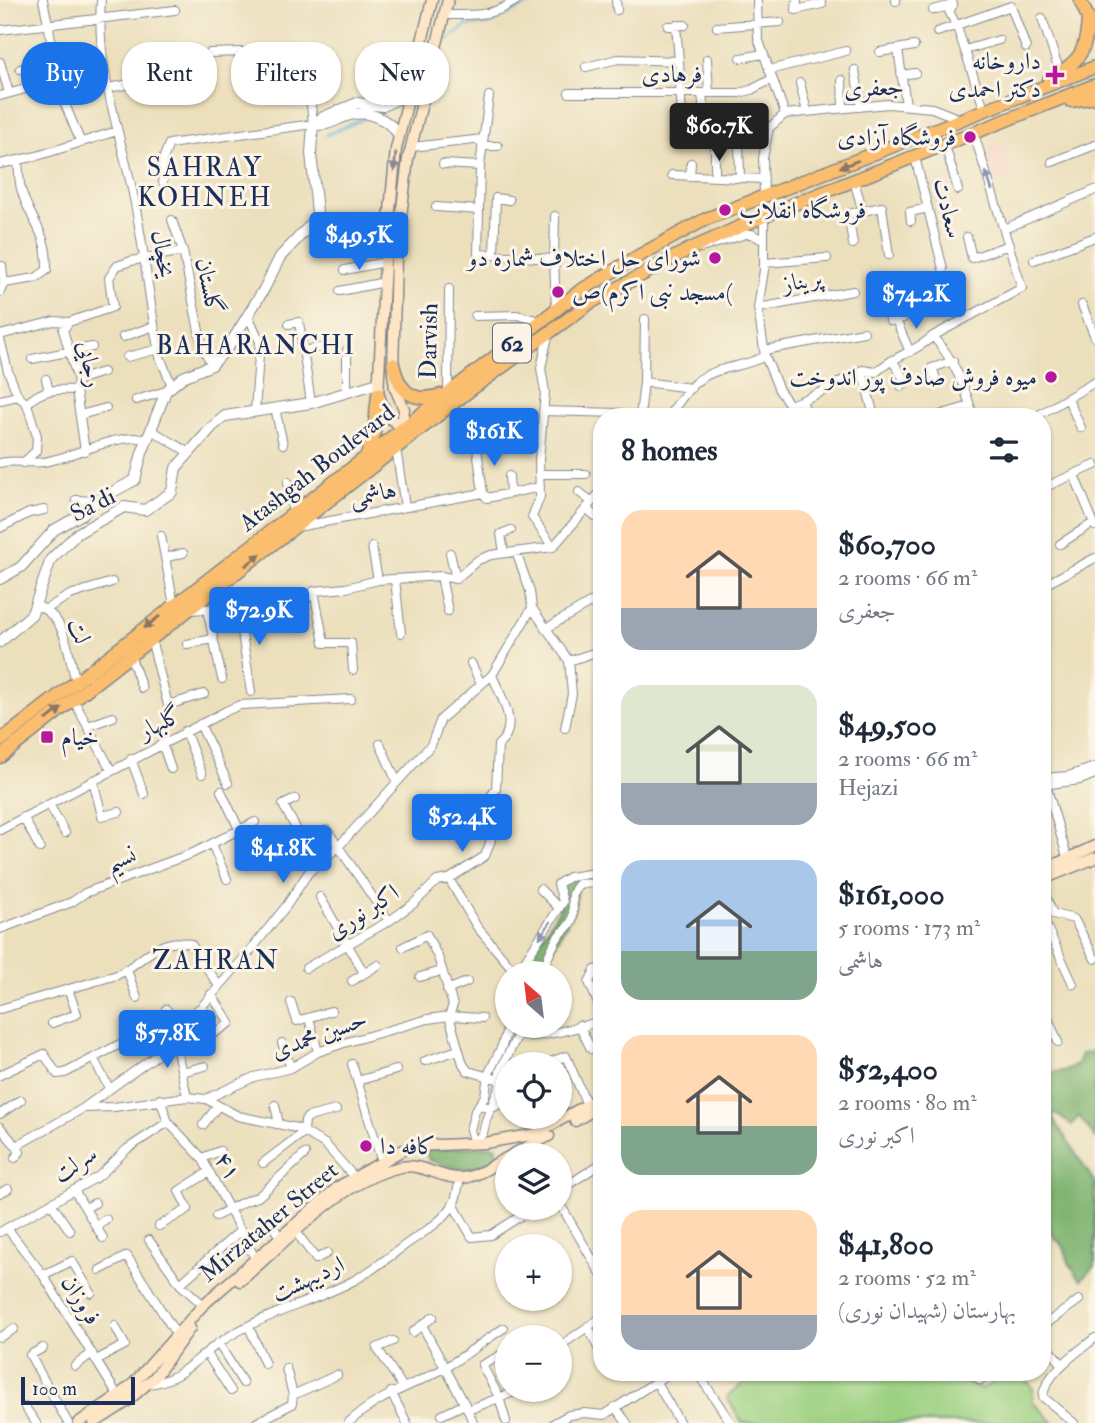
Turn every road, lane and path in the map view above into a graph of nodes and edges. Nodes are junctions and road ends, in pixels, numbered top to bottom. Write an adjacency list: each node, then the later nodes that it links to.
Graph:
1 (101, 0): 16 (street, یخچال)
2 (432, 0): 29 (main road)
3 (448, 0): 13 (main road)
4 (517, 0): 13 (street)
5 (757, 0): 20 (street)
6 (797, 0): 10 (street)
7 (1080, 0): 14 (main road)
8 (46, 1): 18 (street)
9 (952, 3): 12 (street); 22 (street)
10 (822, 4)
11 (175, 10): 16 (street)
12 (933, 10)
13 (445, 15): 84 (main road)
14 (1088, 16): 25 (main road); 45 (main road)
15 (1042, 18): 45 (street)
16 (99, 19): 18 (street); 28 (street, یخچال)
17 (780, 22): 20 (street)
18 (48, 23): 23 (street); 27 (street)
19 (677, 25): 39 (street)
20 (757, 25): 21 (street); 36 (street)
21 (717, 27)
22 (957, 27): 24 (street); 31 (street); 33 (street)
23 (0, 30)
24 (937, 32)
25 (1095, 32)
26 (999, 40): 33 (street)
27 (50, 42)
28 (99, 42)
29 (422, 42)
30 (914, 46): 32 (street)
31 (1026, 48)
32 (898, 49): 35 (street); 47 (street)
33 (965, 50): 67 (street)
34 (846, 51): 46 (street, فرهادی)
35 (880, 52)
36 (764, 54): 37 (street); 46 (street)
37 (741, 58)
38 (707, 59): 55 (street)
39 (679, 61): 41 (street); 56 (street)
40 (0, 62): 53 (street)
41 (586, 67)
42 (1095, 67): 59 (main road, Atashgah Boulevard / 62)
43 (855, 70): 65 (street)
44 (915, 73): 47 (street)
45 (1060, 73): 59 (main road)
46 (771, 75): 55 (street, فرهادی); 70 (street)
47 (901, 75): 64 (street)
48 (842, 80): 66 (street)
49 (800, 83): 69 (street)
50 (1095, 85): 68 (main road, Atashgah Boulevard / 62)
51 (108, 88): 73 (street); 75 (street, یخچال)
52 (21, 90): 53 (street)
53 (9, 93): 57 (street)
54 (569, 93): 56 (street, فرهادی)
55 (706, 93): 56 (street, فرهادی); 74 (street)
56 (681, 94): 71 (street)
57 (0, 96)
58 (489, 96): 80 (street)
59 (1020, 97): 67 (main road, Atashgah Boulevard / 62)
60 (1095, 97): 68 (main road)
61 (355, 104): 73 (street)
62 (65, 105): 79 (street)
63 (406, 105): 77 (main road)
64 (905, 105): 65 (street, جعفری); 72 (street, جعفری)
65 (861, 106): 66 (street, جعفری)
66 (844, 107): 69 (street, جعفری)
67 (985, 111): 72 (main road, Atashgah Boulevard / 62)
68 (1030, 111): 76 (main road, Atashgah Boulevard / 62)
69 (807, 112): 70 (street, جعفری)
70 (785, 114): 97 (street)
71 (682, 119)
72 (963, 120): 102 (main road, Atashgah Boulevard / 62, one-way to 102)
73 (313, 124): 77 (street); 99 (street); 147 (street)
74 (705, 124)
75 (117, 131): 79 (street); 129 (street, یخچال)
76 (974, 134): 81 (main road, Atashgah Boulevard / 62); 118 (street, one-way to 76)
77 (399, 135): 116 (main road, one-way to 116)
78 (730, 142): 96 (street)
79 (81, 143): 87 (street)
80 (482, 143): 83 (street); 84 (street); 92 (street)
81 (945, 145): 86 (main road, Atashgah Boulevard / 62); 100 (street)
82 (1095, 145): 88 (street)
83 (498, 146)
84 (412, 147): 153 (main road)
85 (715, 149): 95 (street)
86 (915, 157): 98 (main road, Atashgah Boulevard / 62); 105 (street, سعادت)
87 (18, 161): 89 (street); 138 (street)
88 (1052, 162)
89 (0, 163)
90 (691, 163): 94 (street)
91 (443, 164): 92 (street)
92 (480, 166): 106 (street)
93 (672, 175): 94 (street)
94 (690, 177): 95 (street)
95 (715, 177): 96 (street)
96 (740, 178): 97 (street)
97 (764, 179): 102 (street)
98 (854, 181): 108 (street); 110 (main road, Atashgah Boulevard / 62)
99 (163, 183)
100 (958, 190)
101 (1095, 190): 118 (street)
102 (764, 197): 107 (main road, Atashgah Boulevard / 62)
103 (509, 200): 112 (street)
104 (436, 207): 106 (street)
105 (928, 208): 114 (street); 135 (street, سعادت)
106 (479, 210): 126 (street)
107 (732, 210): 117 (main road); 146 (main road, Atashgah Boulevard / 62)
108 (863, 211): 122 (street); 127 (street)
109 (555, 216): 130 (street)
110 (764, 216): 117 (main road, Atashgah Boulevard / 62); 121 (street)
111 (507, 217): 112 (street)
112 (495, 218): 126 (street)
113 (172, 219): 124 (street)
114 (911, 221)
115 (348, 225): 116 (street)
116 (388, 229): 132 (main road)
117 (737, 229): 125 (main road, Atashgah Boulevard / 62)
118 (1004, 229): 123 (street)
119 (967, 237): 123 (street)
120 (1095, 237): 131 (street)
121 (764, 241): 125 (street); 133 (street)
122 (853, 244)
123 (1009, 245): 157 (street)
124 (183, 251): 129 (street, گلستان); 174 (street, گلستان)
125 (686, 251): 155 (main road, Atashgah Boulevard / 62)
126 (494, 255): 130 (street)
127 (889, 255)
128 (827, 258): 133 (street)
129 (145, 259): 151 (street, رجایی); 154 (street, یخچال)
130 (554, 259): 146 (street)
131 (1034, 260)
132 (385, 262): 136 (street); 137 (main road)
133 (764, 264): 145 (street)
134 (2, 266): 138 (street)
135 (943, 269)
136 (345, 270)
137 (385, 282): 140 (street); 153 (main road)
138 (4, 283): 142 (street)
139 (449, 289): 191 (street, Darvish)
140 (340, 291)
141 (853, 291): 145 (street, پریناز)
142 (0, 292)
143 (888, 304): 167 (street)
144 (1082, 305): 160 (street)
145 (758, 308): 168 (street)
146 (556, 309): 150 (main road, Atashgah Boulevard / 62)
147 (248, 315): 174 (street); 210 (street)
148 (475, 316): 150 (street)
149 (645, 319): 182 (street)
150 (540, 321): 191 (main road, Atashgah Boulevard / 62)
151 (69, 322): 158 (street); 165 (street, رجایی)
152 (289, 324): 166 (street)
153 (388, 325): 173 (main road); 186 (main road)
154 (154, 326): 159 (street); 163 (street, یخچال)
155 (549, 332): 211 (street); 215 (main road, Atashgah Boulevard / 62)
156 (864, 332): 168 (street)
157 (933, 336): 167 (street); 172 (street)
158 (0, 337): 192 (street)
159 (123, 337)
160 (1095, 337)
161 (92, 347): 165 (street)
162 (319, 348): 166 (street)
163 (159, 349): 169 (street); 185 (street, یخچال)
164 (347, 350): 190 (street)
165 (69, 351): 170 (street); 180 (street, رجایی)
166 (302, 351): 177 (street)
167 (910, 352): 171 (street)
168 (764, 353): 187 (street); 199 (street)
169 (127, 357)
170 (32, 359)
171 (892, 360): 176 (street); 184 (street)
172 (953, 361): 181 (street); 200 (street)
173 (393, 364): 191 (main road); 215 (main road)
174 (212, 365): 185 (street)
175 (317, 370): 177 (street)
176 (862, 370): 196 (street); 207 (street)
177 (305, 371): 197 (street)
178 (103, 372): 180 (street)
179 (46, 379): 189 (street)
180 (78, 380): 188 (street, رجایی)
181 (937, 381)
182 (644, 382): 187 (street); 203 (street)
183 (1095, 383): 193 (street)
184 (901, 386)
185 (169, 388): 195 (street); 216 (street)
186 (378, 388): 190 (street, Sa'di); 215 (main road); 222 (main road)
187 (691, 388): 204 (street)
188 (76, 390): 189 (street); 213 (street, رجایی)
189 (49, 391): 198 (street)
190 (347, 391): 197 (street, Sa'di)
191 (448, 393): 215 (main road, Atashgah Boulevard / 62)
192 (18, 396): 194 (street); 198 (street)
193 (1068, 399): 209 (street); 214 (street)
194 (0, 400)
195 (136, 400)
196 (802, 400): 199 (street); 206 (street)
197 (311, 403): 202 (street, Sa'di)
198 (27, 404): 224 (street)
199 (790, 405): 205 (street)
200 (970, 406): 208 (street)
201 (106, 408): 213 (street)
202 (275, 408): 210 (street, Sa'di); 217 (street)
203 (641, 408)
204 (675, 408)
205 (788, 408)
206 (804, 408)
207 (872, 408)
208 (963, 408)
209 (1051, 408)
210 (255, 410): 221 (street, Sa'di)
211 (543, 411): 212 (street); 226 (street)
212 (593, 412)
213 (80, 415): 220 (street, رجایی)
214 (1081, 428)
215 (406, 433): 219 (main road, Atashgah Boulevard / 62); 222 (main road, Atashgah Boulevard / 62)
216 (149, 435): 220 (street); 221 (street); 238 (street)
217 (283, 444)
218 (477, 447): 234 (street)
219 (396, 448): 240 (street); 245 (main road, Atashgah Boulevard / 62)
220 (86, 451): 224 (street)
221 (190, 453): 267 (street, Sa'di)
222 (365, 457): 243 (main road, Atashgah Boulevard / 62)
223 (0, 463): 224 (street)
224 (23, 463)
225 (1095, 466): 228 (street)
226 (539, 474): 227 (street); 232 (street)
227 (586, 474)
228 (1074, 475): 231 (street); 244 (street)
229 (509, 476): 235 (street)
230 (288, 482): 243 (street)
231 (1051, 485)
232 (540, 487): 235 (street, هاشمی); 251 (street)
233 (579, 492): 239 (street)
234 (483, 493): 235 (street, هاشمی); 240 (street, هاشمی)
235 (510, 493)
236 (76, 500): 238 (street)
237 (593, 500): 239 (street)
238 (96, 501): 259 (street)
239 (589, 505): 242 (street); 251 (street)
240 (405, 507): 245 (street, هاشمی)
241 (44, 510): 246 (street)
242 (593, 510)
243 (293, 513): 268 (main road, Atashgah Boulevard / 62)
244 (1094, 524): 249 (street)
245 (294, 527): 273 (main road, Atashgah Boulevard / 62, one-way to 245)
246 (0, 528)
247 (511, 530): 255 (street)
248 (160, 536): 256 (street)
249 (1060, 544)
250 (372, 547): 261 (street)
251 (552, 547): 252 (street)
252 (516, 552): 255 (street); 270 (street)
253 (183, 553): 256 (street)
254 (450, 553): 260 (street)
255 (504, 553): 260 (street)
256 (165, 558): 268 (street)
257 (1095, 558): 263 (street)
258 (441, 576): 260 (street); 262 (street); 274 (street)
259 (0, 579)
260 (456, 579)
261 (378, 580): 262 (street); 265 (street)
262 (395, 580): 276 (street)
263 (1051, 581)
264 (112, 582): 271 (street)
265 (314, 591): 269 (street); 285 (street)
266 (593, 601): 275 (street)
267 (35, 605): 271 (street, لت); 279 (street, Sa'di)
268 (174, 605): 288 (main road, Atashgah Boulevard / 62, one-way to 288)
269 (238, 607): 272 (street); 291 (street)
270 (532, 608): 275 (street); 286 (street)
271 (46, 609): 288 (street, لت)
272 (207, 609): 273 (street); 278 (street)
273 (189, 610): 277 (main road, Atashgah Boulevard / 62)
274 (448, 611)
275 (545, 629): 283 (street)
276 (401, 633)
277 (151, 639): 282 (main road, Atashgah Boulevard / 62); 292 (street)
278 (213, 639): 280 (street); 287 (street)
279 (0, 642)
280 (187, 644)
281 (593, 653): 283 (street)
282 (130, 655): 290 (street); 293 (main road, Atashgah Boulevard / 62)
283 (569, 661): 298 (street)
284 (471, 663): 289 (street)
285 (353, 670)
286 (492, 675): 289 (street); 338 (street, اکبر نوری)
287 (222, 679)
288 (76, 681): 300 (main road, Atashgah Boulevard / 62)
289 (481, 684): 313 (street)
290 (142, 688)
291 (251, 692)
292 (204, 694)
293 (73, 699): 297 (street); 303 (main road, Atashgah Boulevard / 62, one-way to 293)
294 (351, 699): 296 (street, گلبهار)
295 (113, 718): 297 (street)
296 (200, 724): 299 (street, گلبهار); 314 (street)
297 (88, 726): 307 (street)
298 (565, 728)
299 (185, 730): 301 (street, گلبهار); 308 (street)
300 (0, 741)
301 (162, 743): 304 (street, گلبهار); 306 (street)
302 (380, 744): 313 (street)
303 (0, 757)
304 (131, 759): 307 (street, گلبهار); 316 (street)
305 (1095, 767): 311 (street)
306 (171, 769)
307 (111, 770): 310 (street, گلبهار)
308 (202, 774)
309 (1095, 774): 312 (street)
310 (93, 780): 318 (street, گلبهار); 320 (street)
311 (1051, 780)
312 (1051, 781)
313 (397, 782): 328 (street)
314 (228, 783)
315 (221, 791): 325 (street)
316 (145, 794)
317 (295, 799): 333 (street)
318 (49, 804): 321 (street, گلبهار); 326 (street)
319 (1051, 804): 332 (street)
320 (119, 812)
321 (23, 817): 323 (street, گلبهار); 330 (street)
322 (255, 822): 325 (street, نسیم)
323 (0, 830)
324 (327, 830): 328 (street)
325 (240, 831): 327 (street, نسیم)
326 (65, 833)
327 (212, 844): 337 (street); 346 (street, نسیم)
328 (339, 846): 333 (street); 345 (street)
329 (1095, 846): 332 (main road)
330 (40, 848)
331 (1095, 858): 336 (main road)
332 (1068, 860): 334 (main road)
333 (317, 866): 364 (street)
334 (1051, 867)
335 (593, 873): 342 (street)
336 (1051, 876)
337 (227, 879)
338 (449, 879): 345 (street, اکبر نوری); 351 (street)
339 (593, 883): 353 (street)
340 (540, 889): 342 (street)
341 (320, 897): 348 (street)
342 (559, 908): 352 (street, one-way to 352)
343 (1051, 909): 344 (street)
344 (1053, 914): 350 (street)
345 (389, 921): 348 (street, اکبر نوری)
346 (0, 929)
347 (1051, 938): 363 (street)
348 (349, 945): 355 (street, اکبر نوری); 358 (street)
349 (403, 947): 357 (street)
350 (1095, 959)
351 (507, 961)
352 (525, 961)
353 (547, 961)
354 (378, 965): 358 (street)
355 (306, 968)
356 (127, 970): 364 (street); 365 (street); 369 (street)
357 (442, 971): 360 (street); 366 (street)
358 (364, 973): 361 (street)
359 (593, 974): 367 (street)
360 (420, 977)
361 (352, 981)
362 (467, 982): 366 (street)
363 (1073, 984)
364 (219, 986): 368 (street)
365 (68, 989): 371 (street); 378 (street)
366 (447, 990): 375 (street)
367 (593, 992)
368 (211, 994): 373 (street); 373 (street)
369 (137, 998)
370 (291, 1002): 376 (street)
371 (0, 1009)
372 (166, 1009): 384 (street)
373 (198, 1009): 384 (street)
374 (331, 1011): 376 (street)
375 (449, 1016): 377 (street, حسین محمدی); 392 (street); 393 (street, حسین محمدی)
376 (309, 1018): 393 (street)
377 (482, 1018)
378 (52, 1023)
379 (593, 1024): 380 (street)
380 (579, 1025): 383 (street); 390 (street)
381 (141, 1026): 391 (street)
382 (1051, 1026): 387 (street)
383 (572, 1027)
384 (182, 1029): 385 (street)
385 (174, 1037): 391 (street); 401 (street)
386 (505, 1038): 403 (street)
387 (1058, 1042)
388 (122, 1043): 394 (street)
389 (282, 1043): 398 (street)
390 (591, 1049)
391 (164, 1050): 406 (street)
392 (458, 1050): 395 (street); 403 (street)
393 (318, 1052): 398 (street, حسین محمدی)
394 (93, 1058): 402 (street); 406 (street)
395 (425, 1061)
396 (352, 1064): 405 (street)
397 (205, 1066): 401 (street)
398 (291, 1068): 409 (street, حسین محمدی)
399 (396, 1070): 405 (street)
400 (572, 1070): 415 (street)
401 (182, 1072): 407 (street)
402 (0, 1075)
403 (488, 1075): 404 (street); 414 (street)
404 (495, 1078)
405 (357, 1081): 438 (street)
406 (109, 1088): 418 (street)
407 (187, 1097): 409 (street); 411 (street)
408 (495, 1098): 419 (street)
409 (206, 1099): 416 (street)
410 (21, 1100): 422 (street)
411 (160, 1100): 418 (street); 423 (street, ۴۱)
412 (593, 1101): 415 (main road, Mirzataher Street)
413 (275, 1105): 424 (street)
414 (479, 1105): 419 (street); 430 (street)
415 (587, 1105): 428 (main road, Mirzataher Street)
416 (218, 1106): 424 (street); 425 (street)
417 (495, 1106): 419 (street)
418 (84, 1108): 432 (street)
419 (492, 1108): 430 (street)
420 (337, 1110): 427 (street)
421 (593, 1110): 429 (main road)
422 (0, 1114)
423 (168, 1122): 436 (street, ۴۱); 446 (street, سرلت)
424 (279, 1124): 427 (street)
425 (203, 1125)
426 (2, 1131): 432 (street)
427 (303, 1132): 437 (street); 443 (street)
428 (500, 1141): 430 (main road, Mirzataher Street)
429 (533, 1143)
430 (474, 1144): 431 (main road, Mirzataher Street)
431 (423, 1145): 438 (main road, Mirzataher Street); 440 (main road)
432 (16, 1146): 435 (street)
433 (220, 1151): 436 (street)
434 (305, 1154): 451 (street)
435 (15, 1158)
436 (202, 1158): 442 (street, ۴۱)
437 (263, 1163)
438 (382, 1163): 443 (main road, Mirzataher Street)
439 (495, 1163): 444 (main road)
440 (424, 1169): 444 (main road, Mirzataher Street); 462 (main road, Mirzataher Street)
441 (593, 1169): 445 (street)
442 (209, 1172): 451 (street, ۴۱); 458 (street)
443 (354, 1177): 463 (main road, Mirzataher Street)
444 (460, 1179): 449 (street, اردیبهشت)
445 (572, 1182)
446 (74, 1190): 447 (street, سرلت); 450 (street)
447 (51, 1203): 459 (street, سرلت); 461 (street)
448 (95, 1203): 450 (street)
449 (453, 1204): 455 (street); 480 (street, اردیبهشت)
450 (85, 1208): 457 (street)
451 (230, 1210): 452 (street); 460 (street, ۴۱)
452 (216, 1216)
453 (106, 1219): 457 (street)
454 (267, 1220): 463 (street)
455 (514, 1220)
456 (570, 1220): 468 (street)
457 (96, 1226): 464 (street)
458 (159, 1226)
459 (4, 1230): 470 (street, فروزان)
460 (241, 1230): 467 (street, ۴۱); 471 (street)
461 (70, 1231)
462 (296, 1232): 466 (street); 500 (main road, Mirzataher Street)
463 (280, 1236): 467 (main road, Mirzataher Street)
464 (103, 1238)
465 (149, 1240): 471 (street)
466 (327, 1253)
467 (255, 1258): 474 (main road, Mirzataher Street)
468 (593, 1258)
469 (100, 1270): 484 (street)
470 (43, 1275): 472 (street); 495 (street, فروزان)
471 (180, 1284): 474 (street)
472 (92, 1293)
473 (1079, 1300): 476 (street)
474 (203, 1305): 484 (main road, Mirzataher Street)
475 (433, 1317): 481 (street)
476 (1051, 1320)
477 (593, 1323): 479 (street)
478 (115, 1326): 495 (street)
479 (588, 1326): 487 (street); 488 (street)
480 (249, 1327): 491 (street, اردیبهشت); 497 (street)
481 (423, 1327): 483 (street); 501 (street)
482 (14, 1329): 486 (street)
483 (413, 1332)
484 (176, 1334): 500 (main road, Mirzataher Street)
485 (495, 1334): 501 (street)
486 (0, 1337)
487 (572, 1337)
488 (593, 1337)
489 (1095, 1338): 498 (street)
490 (393, 1341): 510 (street)
491 (218, 1343): 494 (street, اردیبهشت); 509 (street)
492 (43, 1348): 524 (street)
493 (1051, 1351): 498 (street)
494 (207, 1354): 505 (street, اردیبهشت); 512 (street)
495 (94, 1356): 499 (street); 515 (street, فروزان)
496 (495, 1358): 511 (street)
497 (265, 1364)
498 (1062, 1364): 504 (street)
499 (75, 1366)
500 (155, 1367): 505 (main road, Mirzataher Street)
501 (445, 1367): 510 (street); 519 (street)
502 (286, 1368): 514 (street)
503 (337, 1376): 514 (street)
504 (1051, 1380)
505 (142, 1381): 515 (main road, Mirzataher Street); 526 (main road, Mirzataher Street)
506 (703, 1381): 534 (street)
507 (1050, 1381): 535 (street)
508 (656, 1382): 520 (street); 533 (street)
509 (243, 1383)
510 (403, 1387): 513 (street)
511 (495, 1390)
512 (232, 1391)
513 (391, 1392): 528 (street); 529 (street)
514 (293, 1395): 527 (street)
515 (118, 1396): 525 (main road, Mirzataher Street)
516 (495, 1398): 519 (street)
517 (500, 1402): 522 (street)
518 (26, 1407): 523 (street)
519 (467, 1407): 521 (street); 530 (street)
520 (615, 1407): 531 (street); 532 (street)
521 (442, 1415)
522 (506, 1421)
523 (36, 1423)
524 (68, 1423)
525 (78, 1423)
526 (94, 1423)
527 (256, 1423)
528 (348, 1423)
529 (407, 1423)
530 (473, 1423)
531 (554, 1423)
532 (627, 1423)
533 (680, 1423)
534 (731, 1423)
535 (1074, 1423)

